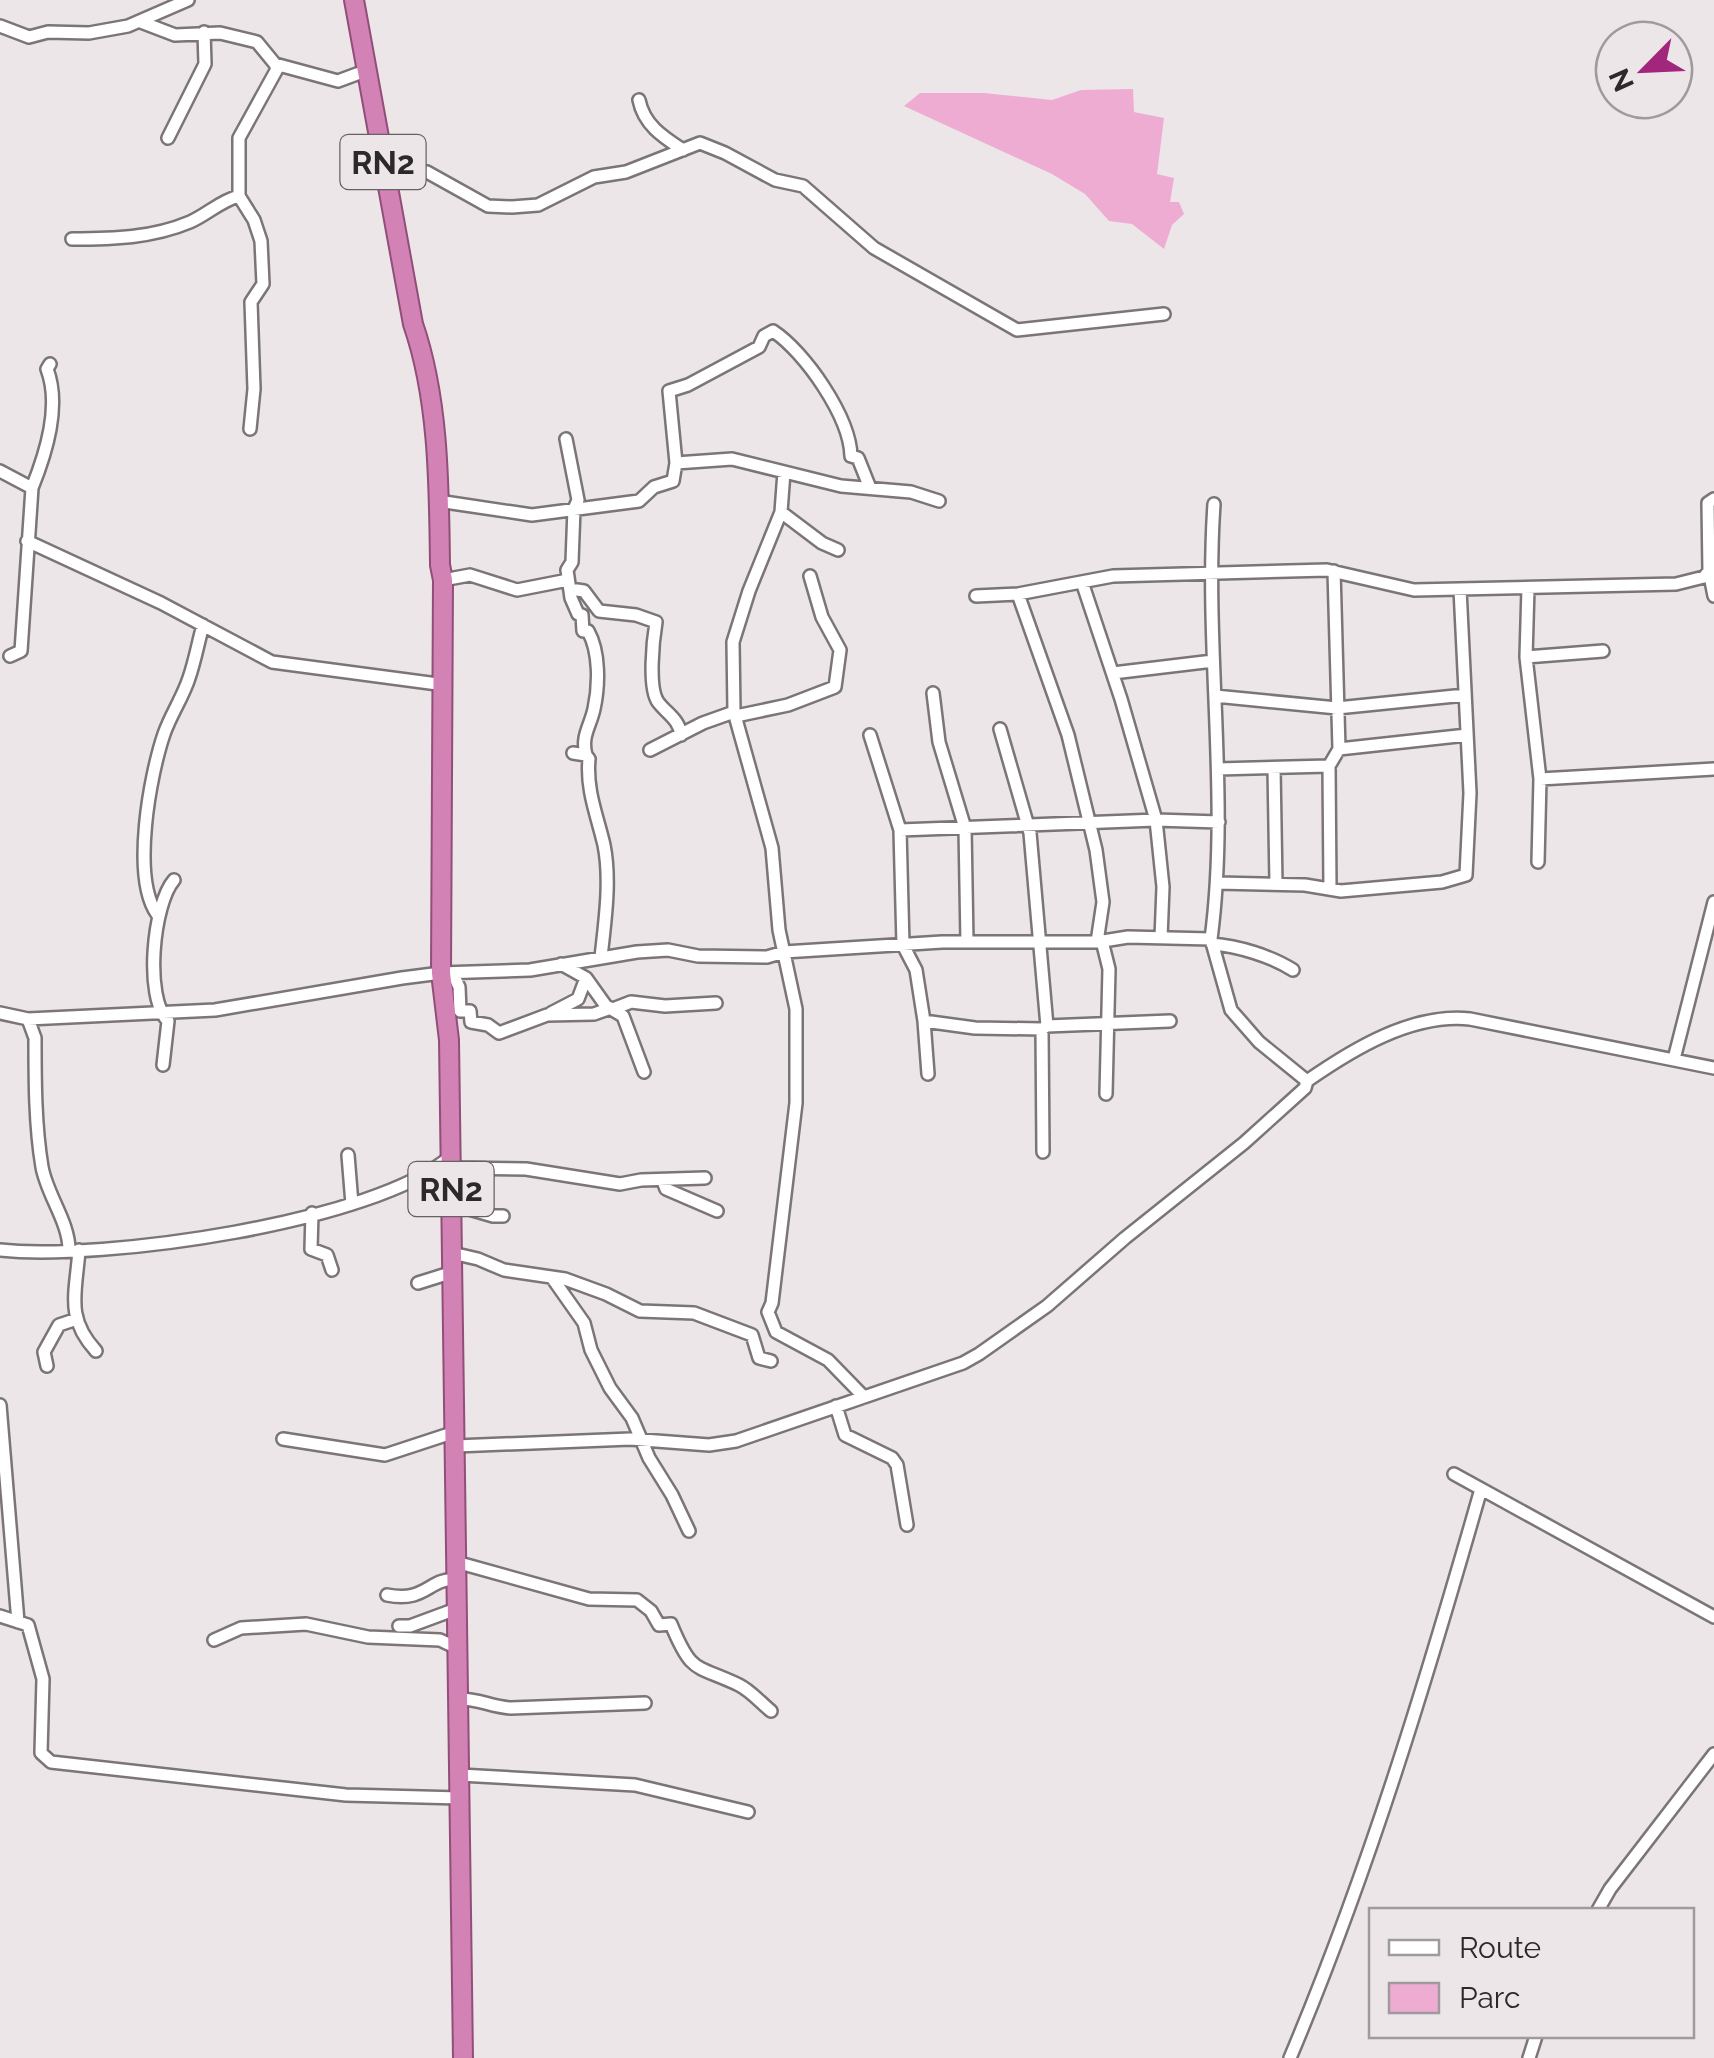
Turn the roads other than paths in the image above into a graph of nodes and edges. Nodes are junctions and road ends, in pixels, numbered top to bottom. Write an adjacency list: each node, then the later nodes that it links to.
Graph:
1 (188, 0): 3 (street)
2 (354, 0): 7 (highway, RN2)
3 (141, 22): 4 (street); 5 (street)
4 (0, 26)
5 (204, 32): 6 (street); 9 (street)
6 (274, 64): 7 (street); 12 (street)
7 (366, 71): 11 (highway, RN2)
8 (640, 100): 10 (street)
9 (168, 138)
10 (684, 150): 11 (street); 14 (street)
11 (384, 169): 24 (highway, RN2)
12 (239, 196): 13 (street); 16 (street)
13 (72, 239)
14 (1164, 314)
15 (50, 364): 21 (street)
16 (250, 429)
17 (566, 439): 27 (street)
18 (676, 463): 20 (street); 22 (street); 27 (street)
19 (0, 472): 21 (street)
20 (784, 472): 22 (street); 28 (street)
21 (32, 488): 29 (street)
22 (870, 488): 25 (street)
23 (1714, 499): 32 (street)
24 (438, 501): 27 (street); 35 (highway, RN2)
25 (939, 501)
26 (1214, 504): 33 (street)
27 (574, 509): 37 (street)
28 (781, 512): 30 (street); 54 (street)
29 (28, 541): 43 (street); 45 (street)
30 (838, 550)
31 (1334, 571): 33 (street); 39 (street); 53 (street)
32 (1709, 571): 38 (street); 42 (street)
33 (1209, 572): 36 (street); 47 (street)
34 (810, 576): 54 (street)
35 (443, 580): 37 (street); 49 (highway, RN2)
36 (1082, 582): 40 (street); 48 (street)
37 (569, 584): 56 (street); 86 (street)
38 (1528, 588): 39 (street); 46 (street)
39 (1460, 589): 51 (street)
40 (1018, 594): 41 (street); 68 (street)
41 (976, 596)
42 (1714, 596)
43 (202, 626): 49 (street); 78 (street)
44 (1603, 651): 46 (street)
45 (10, 656)
46 (1526, 656): 65 (street)
47 (1213, 660): 48 (street); 52 (street)
48 (1113, 673): 66 (street)
49 (445, 685): 89 (highway, RN2)
50 (932, 693): 70 (street)
51 (1465, 695): 53 (street); 57 (street)
52 (1215, 696): 53 (street); 64 (street)
53 (1338, 708): 59 (street)
54 (735, 714): 56 (street); 85 (street)
55 (1000, 729): 69 (street)
56 (681, 734): 60 (street)
57 (1467, 735): 59 (street); 76 (street)
58 (870, 736): 71 (street)
59 (1339, 749): 61 (street)
60 (650, 750)
61 (1330, 766): 62 (street); 76 (street)
62 (1274, 768): 64 (street); 75 (street)
63 (1714, 768): 65 (street)
64 (1218, 769): 67 (street)
65 (1540, 779): 72 (street)
66 (1156, 820): 67 (street); 68 (street); 79 (street)
67 (1218, 822): 74 (street)
68 (1090, 824): 69 (street); 81 (street)
69 (1028, 826): 70 (street); 80 (street)
70 (965, 828): 71 (street); 82 (street)
71 (900, 830): 84 (street)
72 (1538, 862)
73 (174, 880): 78 (street)
74 (1218, 884): 75 (street); 83 (street)
75 (1276, 884): 76 (street)
76 (1330, 889)
77 (1714, 902): 101 (street)
78 (157, 914): 94 (street)
79 (1161, 938): 81 (street); 83 (street)
80 (1042, 940): 81 (street); 82 (street); 100 (street)
81 (1100, 941): 99 (street)
82 (967, 942): 84 (street)
83 (1211, 942): 88 (street); 106 (street)
84 (902, 945): 85 (street); 98 (street)
85 (784, 952): 86 (street); 128 (street)
86 (601, 957): 87 (street)
87 (561, 964): 89 (street); 90 (street)
88 (1293, 970)
89 (447, 973): 94 (street); 95 (street); 110 (highway, RN2)
90 (586, 978): 92 (street); 95 (street)
91 (716, 1003): 92 (street)
92 (612, 1009): 95 (street); 104 (street)
93 (0, 1013): 96 (street)
94 (160, 1013): 96 (street); 102 (street)
95 (548, 1015)
96 (28, 1019): 119 (street)
97 (1170, 1021): 99 (street)
98 (924, 1022): 100 (street); 105 (street)
99 (1108, 1024): 100 (street); 107 (street)
100 (1045, 1027): 108 (street)
101 (1674, 1059): 103 (street); 106 (street)
102 (163, 1065)
103 (1714, 1068)
104 (644, 1072)
105 (928, 1074)
106 (1307, 1081): 128 (street)
107 (1106, 1094)
108 (1044, 1152)
109 (348, 1155): 113 (street)
110 (451, 1162): 112 (street); 113 (street); 114 (highway, RN2)
111 (705, 1178): 112 (street)
112 (663, 1181): 115 (street)
113 (352, 1204): 116 (street)
114 (452, 1204): 117 (street); 120 (highway, RN2)
115 (717, 1211)
116 (312, 1214): 119 (street); 121 (street)
117 (503, 1216)
118 (0, 1250): 119 (street)
119 (74, 1250): 124 (street)
120 (452, 1262): 122 (street); 123 (street); 132 (highway, RN2)
121 (332, 1270)
122 (553, 1279): 126 (street); 133 (street)
123 (418, 1283)
124 (74, 1320): 125 (street); 127 (street)
125 (96, 1351)
126 (771, 1361)
127 (47, 1366)
128 (864, 1397): 130 (street)
129 (0, 1405): 143 (street)
130 (836, 1406): 133 (street); 136 (street)
131 (283, 1439): 132 (street)
132 (456, 1439): 133 (street); 138 (highway, RN2)
133 (642, 1440): 137 (street)
134 (1454, 1474): 135 (street)
135 (1481, 1488): 142 (street); 156 (street)
136 (907, 1525)
137 (690, 1531)
138 (456, 1571): 139 (street); 140 (highway, RN2); 149 (street)
139 (388, 1595)
140 (456, 1610): 144 (street); 146 (highway, RN2)
141 (0, 1616): 143 (street)
142 (1714, 1617)
143 (18, 1622): 152 (street)
144 (399, 1626)
145 (214, 1640): 146 (street)
146 (457, 1648): 147 (highway, RN2)
147 (458, 1698): 148 (street); 151 (highway, RN2)
148 (645, 1703)
149 (771, 1711)
150 (1714, 1754): 154 (street)
151 (460, 1775): 152 (highway, RN2); 153 (street)
152 (460, 1798): 155 (highway, RN2)
153 (748, 1812)
154 (1599, 1908)
155 (463, 2058)
156 (1290, 2058)

